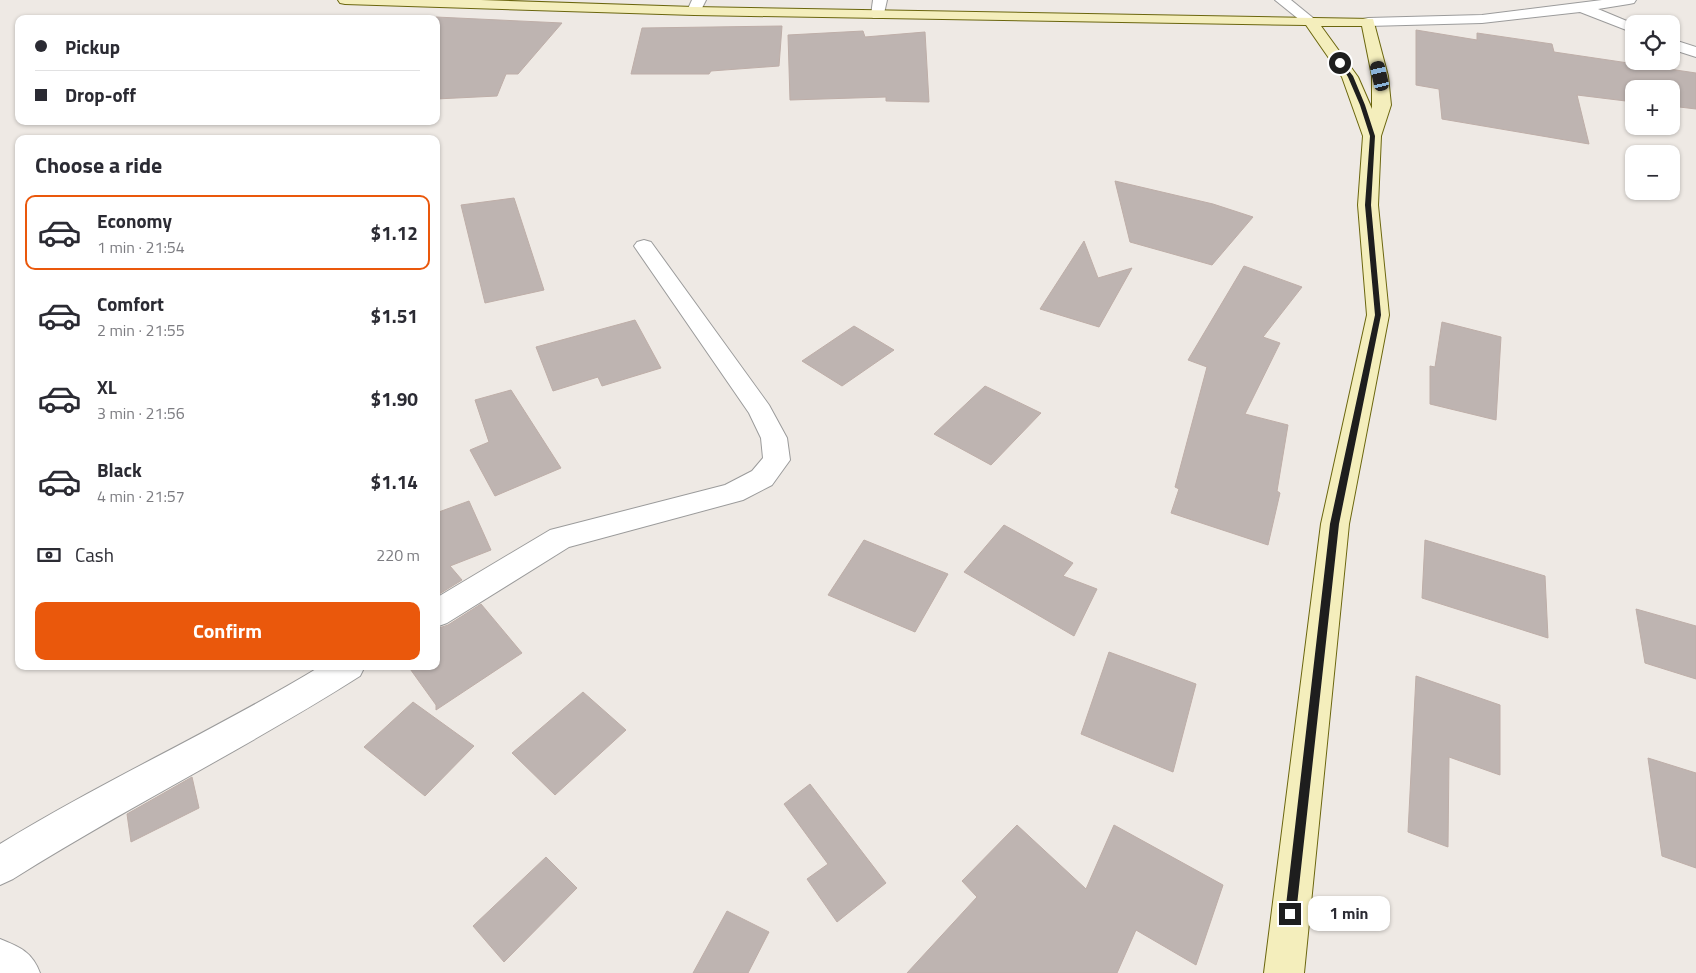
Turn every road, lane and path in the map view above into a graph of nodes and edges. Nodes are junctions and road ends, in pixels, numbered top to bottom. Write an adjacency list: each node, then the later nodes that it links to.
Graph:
1 (345, 0): 5 (main road)
2 (880, 0): 7 (street)
3 (1282, 0): 8 (street)
4 (1629, 0): 6 (street)
5 (696, 6): 7 (main road)
6 (1582, 8): 9 (street); 10 (street)
7 (878, 15): 8 (main road)
8 (1311, 22): 9 (main road); 13 (main road)
9 (1368, 22): 13 (main road)
10 (1625, 25)
11 (1680, 47): 12 (street)
12 (1696, 52)
13 (1372, 136): 20 (main road)
14 (644, 246): 15 (street)
15 (440, 612)
16 (342, 670): 17 (street)
17 (0, 866)
18 (0, 959): 19 (street)
19 (20, 973)
20 (1284, 973)

